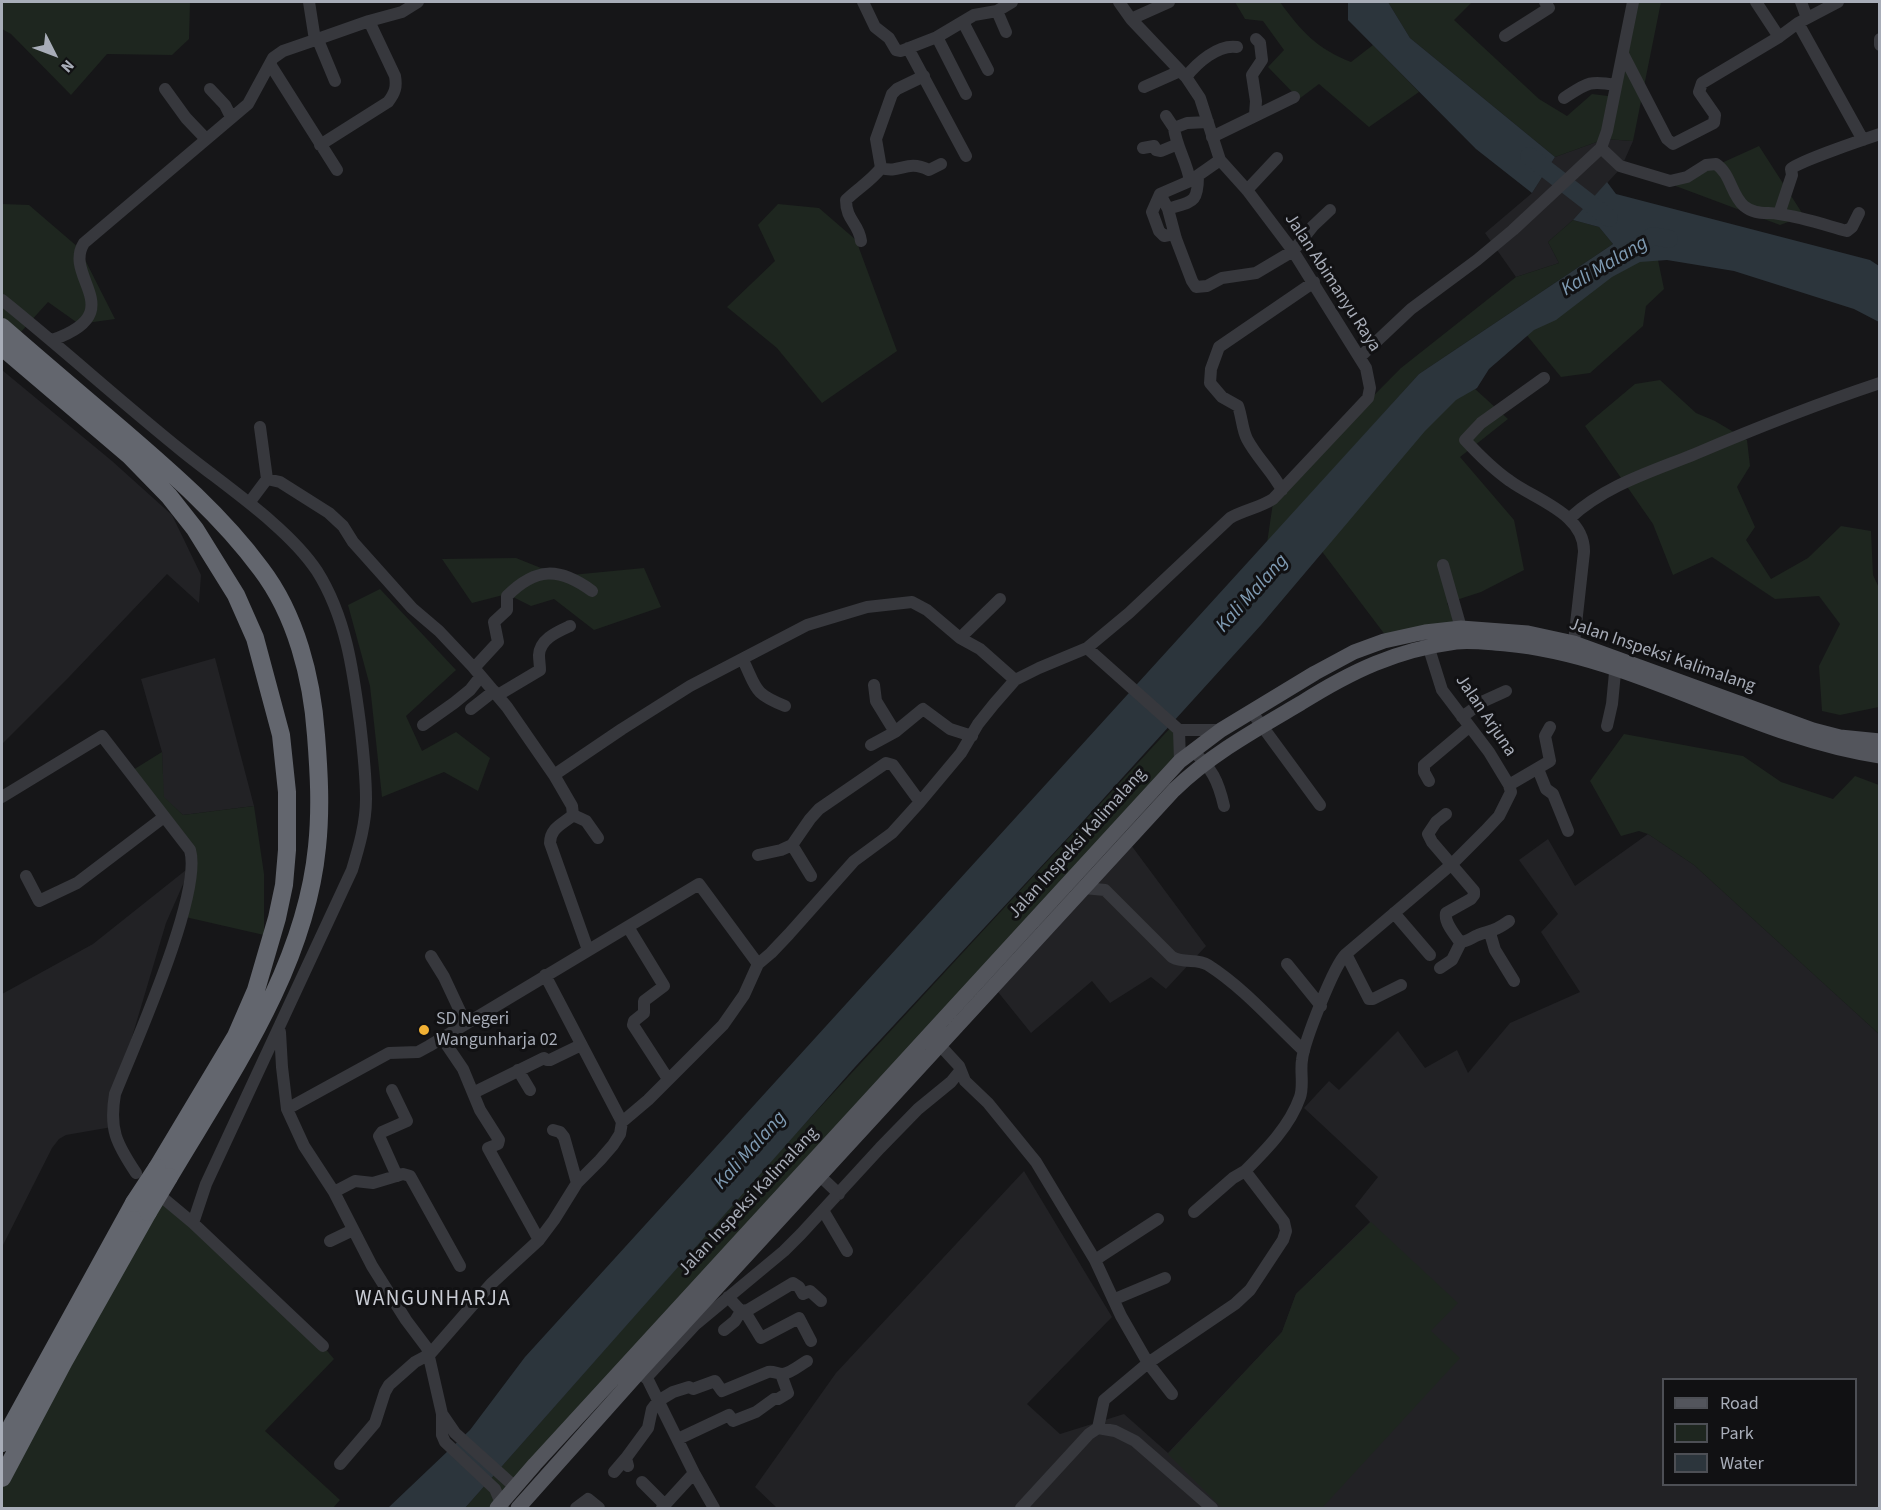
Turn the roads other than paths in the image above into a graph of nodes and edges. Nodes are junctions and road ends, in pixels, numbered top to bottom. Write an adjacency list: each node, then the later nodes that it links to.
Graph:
1 (309, 2): 23 (street)
2 (418, 2): 15 (street)
3 (863, 2): 26 (street)
4 (1012, 2): 12 (street)
5 (1119, 2): 13 (street, Jalan Abimanyu Raya)
6 (1169, 2): 13 (street)
7 (1545, 2): 18 (street)
8 (1633, 2): 27 (street)
9 (1756, 2): 20 (street)
10 (1801, 2): 14 (street)
11 (1838, 2): 14 (street)
12 (997, 11): 16 (street); 17 (street)
13 (1131, 19): 30 (street, Jalan Abimanyu Raya)
14 (1803, 20): 20 (street); 48 (street)
15 (369, 21): 23 (street); 50 (street)
16 (963, 22): 19 (street); 29 (street)
17 (1006, 32)
18 (1505, 36)
19 (937, 37): 26 (street); 37 (street)
20 (1779, 37): 27 (street)
21 (1257, 39): 40 (street)
22 (1880, 39): 24 (street)
23 (316, 40): 28 (street); 32 (street)
24 (1880, 45)
25 (1237, 47): 30 (street)
26 (908, 48): 31 (street)
27 (1623, 54): 33 (street)
28 (270, 64): 42 (street); 50 (street)
29 (988, 70)
30 (1183, 74): 34 (street); 43 (street, Jalan Abimanyu Raya)
31 (924, 76): 53 (street); 57 (street)
32 (335, 81)
33 (1616, 85): 39 (street); 52 (street)
34 (1144, 87)
35 (165, 89): 47 (street)
36 (210, 89): 42 (street)
37 (966, 93)
38 (1294, 97): 40 (street)
39 (1564, 98)
40 (1256, 115): 46 (street)
41 (1166, 116): 44 (street)
42 (231, 117): 47 (street)
43 (1208, 122): 44 (street); 46 (street, Jalan Abimanyu Raya)
44 (1174, 128): 49 (street)
45 (1880, 134): 48 (street)
46 (1212, 137): 55 (street, Jalan Abimanyu Raya)
47 (206, 139): 72 (street)
48 (1863, 140): 65 (street)
49 (1178, 144): 51 (street); 59 (street)
50 (320, 145): 58 (street)
51 (1143, 148)
52 (1598, 151): 65 (street); 74 (street)
53 (966, 156)
54 (1277, 158): 60 (street)
55 (1220, 160): 59 (street); 60 (street, Jalan Abimanyu Raya)
56 (940, 164): 57 (street)
57 (881, 168): 67 (street)
58 (337, 170)
59 (1194, 178): 61 (street); 62 (street)
60 (1247, 190): 68 (street, Jalan Abimanyu Raya)
61 (1160, 194): 62 (street); 66 (street)
62 (1168, 209): 66 (street)
63 (1330, 210): 68 (street)
64 (1859, 213): 65 (street)
65 (1779, 214)
66 (1174, 234): 68 (street)
67 (861, 241)
68 (1293, 251): 69 (street, Jalan Abimanyu Raya)
69 (1314, 282): 74 (street, Jalan Abimanyu Raya); 79 (street)
70 (2, 300): 72 (street)
71 (2, 327): 172 (highway)
72 (52, 340): 80 (street)
73 (2, 347): 172 (highway)
74 (1360, 357): 79 (street, Jalan Abimanyu Raya)
75 (1544, 378): 81 (street)
76 (1880, 383): 81 (street)
77 (260, 427): 78 (street)
78 (267, 479): 80 (street); 94 (street)
79 (1282, 490): 89 (street, Jalan Abimanyu Raya)
80 (249, 503): 155 (street)
81 (1570, 518): 90 (street)
82 (1443, 565): 86 (street)
83 (592, 591): 94 (street)
84 (1000, 598): 87 (street)
85 (570, 626): 99 (street)
86 (1461, 628): 88 (main road, Jalan Inspeksi Kalimalang); 90 (main road, Jalan Inspeksi Kalimalang)
87 (960, 638): 91 (street); 96 (street)
88 (1426, 639): 90 (main road, Jalan Inspeksi Kalimalang); 92 (main road, Jalan Inspeksi Kalimalang); 95 (main road, Jalan Inspeksi Kalimalang); 103 (street, Jalan Arjuna)
89 (1086, 648): 96 (street, Jalan Abimanyu Raya); 107 (street)
90 (1573, 649): 93 (main road, Jalan Inspeksi Kalimalang)
91 (743, 660): 100 (street); 119 (street)
92 (1333, 663): 95 (main road); 102 (main road, Jalan Inspeksi Kalimalang)
93 (1616, 664): 106 (street); 112 (main road, Jalan Inspeksi Kalimalang); 115 (main road, Jalan Inspeksi Kalimalang)
94 (478, 672): 99 (street); 104 (street)
95 (1342, 679): 105 (main road, Jalan Inspeksi Kalimalang)
96 (1015, 680): 111 (street)
97 (874, 685): 110 (street)
98 (1506, 691): 103 (street)
99 (496, 693): 101 (street); 119 (street)
100 (784, 706)
101 (471, 709)
102 (1251, 711): 105 (street); 109 (main road, Jalan Inspeksi Kalimalang)
103 (1466, 722): 120 (street); 121 (street, Jalan Arjuna)
104 (423, 724)
105 (1262, 726): 117 (main road, Jalan Inspeksi Kalimalang); 124 (street)
106 (1606, 726)
107 (1175, 727): 109 (street); 116 (street)
108 (1550, 727): 118 (street)
109 (1221, 730): 114 (main road, Jalan Inspeksi Kalimalang)
110 (895, 732): 111 (street); 113 (street)
111 (972, 736): 123 (street)
112 (1880, 741)
113 (871, 745)
114 (1192, 751): 116 (main road, Jalan Inspeksi Kalimalang); 117 (street)
115 (1880, 756)
116 (1180, 761): 137 (main road, Jalan Inspeksi Kalimalang)
117 (1205, 762): 125 (street); 136 (main road, Jalan Inspeksi Kalimalang)
118 (1538, 769): 121 (street); 129 (street)
119 (554, 775): 127 (street)
120 (1429, 781)
121 (1509, 785): 133 (street)
122 (2, 796): 128 (street)
123 (920, 802): 131 (street); 147 (street)
124 (1320, 805)
125 (1224, 806)
126 (1446, 814): 133 (street)
127 (573, 815): 130 (street); 143 (street)
128 (164, 817): 134 (street); 173 (street)
129 (1568, 831)
130 (598, 838)
131 (792, 845): 132 (street); 135 (street)
132 (758, 855)
133 (1452, 864): 138 (street); 142 (street)
134 (26, 876)
135 (811, 876)
136 (1084, 888): 137 (main road, Jalan Inspeksi Kalimalang); 159 (street)
137 (1061, 903): 157 (main road, Jalan Inspeksi Kalimalang)
138 (1394, 913): 144 (street); 145 (street)
139 (1509, 921): 141 (street)
140 (628, 927): 143 (street); 147 (street); 164 (street)
141 (1490, 933): 142 (street); 151 (street)
142 (1461, 942): 149 (street)
143 (588, 950): 150 (street)
144 (1346, 954): 152 (street); 153 (street)
145 (1430, 955)
146 (431, 956): 154 (street)
147 (758, 964): 164 (street)
148 (1287, 964): 153 (street)
149 (1440, 968)
150 (545, 975): 154 (street); 158 (street)
151 (1514, 981)
152 (1401, 984)
153 (1321, 1006): 159 (street)
154 (466, 1024): 156 (street)
155 (280, 1027): 160 (street); 161 (street)
156 (442, 1038): 167 (street); 168 (street)
157 (935, 1040): 163 (street); 175 (main road, Jalan Inspeksi Kalimalang); 217 (main road, Jalan Inspeksi Kalimalang)
158 (581, 1045): 162 (street); 169 (street)
159 (1304, 1051): 171 (street)
160 (262, 1065): 161 (street); 184 (street)
161 (282, 1067): 168 (street)
162 (518, 1070): 166 (street); 167 (street)
163 (960, 1071): 178 (street); 190 (street)
164 (668, 1079): 169 (street)
165 (392, 1090): 174 (street)
166 (530, 1090)
167 (473, 1093): 186 (street)
168 (288, 1109): 177 (street)
169 (622, 1122): 176 (street)
170 (553, 1130): 176 (street)
171 (1245, 1171): 182 (street); 203 (street)
172 (163, 1172): 180 (highway, bridge)
173 (135, 1173)
174 (397, 1176): 177 (street); 191 (street)
175 (819, 1176): 178 (street); 189 (main road, Jalan Inspeksi Kalimalang)
176 (576, 1183): 186 (street)
177 (334, 1192): 185 (street)
178 (839, 1194): 181 (street)
179 (163, 1198): 184 (street)
180 (141, 1208): 211 (highway); 215 (highway)
181 (824, 1212): 188 (street); 192 (street)
182 (1194, 1212)
183 (1158, 1219): 190 (street)
184 (193, 1223): 200 (street)
185 (352, 1230): 187 (street); 201 (street)
186 (539, 1240): 201 (street)
187 (330, 1241)
188 (847, 1251)
189 (744, 1258): 192 (street); 204 (main road, Jalan Inspeksi Kalimalang)
190 (1095, 1260): 195 (street)
191 (460, 1266)
192 (758, 1271): 194 (street)
193 (1165, 1278): 195 (street)
194 (728, 1297): 197 (street); 204 (street)
195 (1115, 1299): 203 (street)
196 (821, 1301): 197 (street)
197 (741, 1311): 198 (street); 199 (street)
198 (724, 1330)
199 (811, 1341)
200 (323, 1346)
201 (430, 1354): 209 (street); 212 (street)
202 (807, 1361): 205 (street)
203 (1148, 1363): 206 (street); 208 (street)
204 (644, 1373): 207 (street); 219 (main road, Jalan Inspeksi Kalimalang)
205 (781, 1374): 207 (street); 210 (street)
206 (1172, 1394)
207 (658, 1401): 210 (street); 213 (street)
208 (1098, 1428): 224 (street); 225 (street)
209 (450, 1437): 217 (street); 218 (street)
210 (678, 1439): 214 (street)
211 (2, 1443)
212 (340, 1464)
213 (614, 1472)
214 (694, 1473): 220 (street); 223 (street)
215 (2, 1478)
216 (642, 1482): 220 (street)
217 (512, 1483): 218 (main road, Jalan Inspeksi Kalimalang)
218 (500, 1507)
219 (521, 1507)
220 (663, 1507)
221 (576, 1509): 222 (street)
222 (598, 1509)
223 (714, 1509)
224 (1021, 1509)
225 (1212, 1509)

